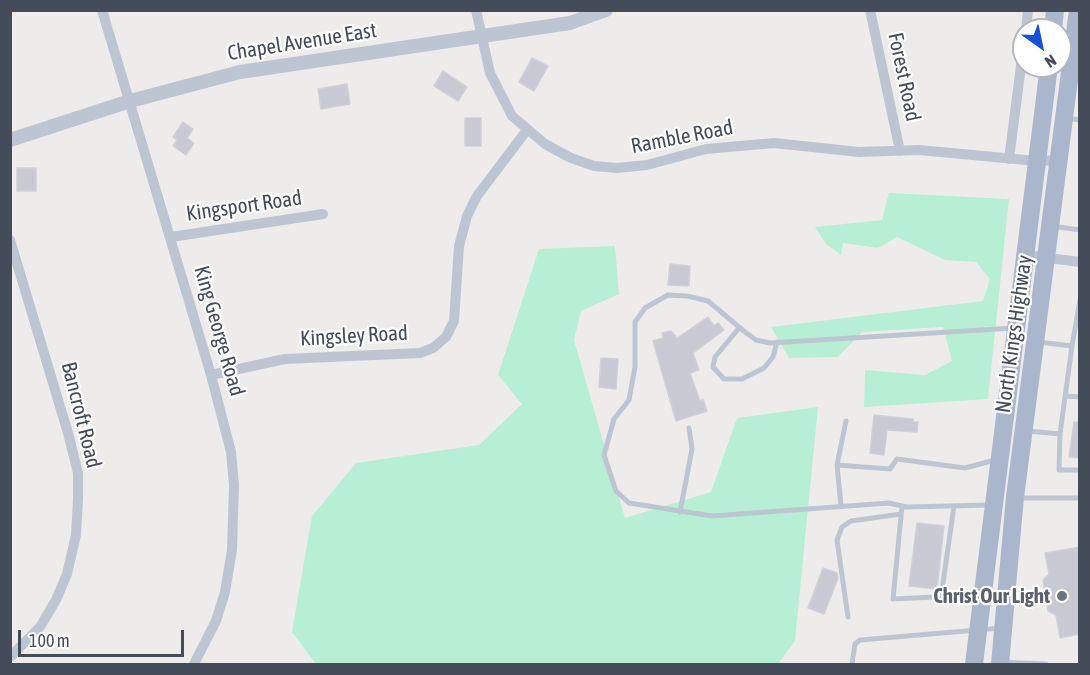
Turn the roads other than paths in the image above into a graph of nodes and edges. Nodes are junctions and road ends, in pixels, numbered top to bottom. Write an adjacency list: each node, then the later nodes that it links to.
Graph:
1 (102, 10): 10 (street, King George Road)
2 (476, 10): 6 (street, Ramble Road)
3 (606, 10): 6 (street, Chapel Avenue East)
4 (870, 10): 14 (street, Forest Road)
5 (1078, 10): 9 (main road, North Kings Highway)
6 (480, 36): 10 (street, Chapel Avenue East); 12 (street, Ramble Road)
7 (1019, 78): 15 (street)
8 (1047, 78): 17 (main road, North Kings Highway)
9 (1074, 85): 11 (main road, North Kings Highway)
10 (130, 101): 13 (street, Chapel Avenue East); 21 (street, King George Road)
11 (1072, 119): 16 (main road, North Kings Highway)
12 (527, 130): 14 (street, Ramble Road); 32 (street, Kingsley Road)
13 (10, 140)
14 (900, 151): 15 (street, Ramble Road)
15 (1009, 159): 17 (street, Ramble Road)
16 (1059, 160): 17 (street, Ramble Road); 19 (main road, North Kings Highway)
17 (1037, 161): 23 (main road, North Kings Highway)
18 (323, 214): 21 (street, Kingsport Road)
19 (1051, 226): 20 (lane); 24 (main road, North Kings Highway)
20 (1080, 230)
21 (171, 237): 32 (street, King George Road)
22 (10, 240): 55 (street, Bancroft Road)
23 (1025, 255): 24 (street); 28 (main road, North Kings Highway)
24 (1047, 258): 25 (street); 30 (main road, North Kings Highway)
25 (1080, 262)
26 (1080, 300): 31 (lane)
27 (739, 328): 29 (lane); 29 (lane); 48 (lane)
28 (1016, 328): 29 (lane); 39 (main road, North Kings Highway)
29 (777, 342)
30 (1035, 342): 31 (lane); 37 (main road, North Kings Highway)
31 (1072, 346): 33 (lane)
32 (211, 375): 57 (street, King George Road)
33 (1065, 396): 34 (lane); 38 (lane)
34 (1080, 397)
35 (846, 420): 40 (lane)
36 (689, 428): 48 (lane)
37 (1024, 431): 38 (lane); 42 (main road, North Kings Highway)
38 (1060, 434): 41 (lane)
39 (1000, 459): 40 (lane); 44 (main road, North Kings Highway)
40 (837, 465): 45 (lane)
41 (1080, 470)
42 (1015, 497): 43 (lane); 53 (main road, North Kings Highway)
43 (1080, 498)
44 (994, 505): 47 (lane); 50 (main road, North Kings Highway)
45 (841, 506): 46 (lane); 48 (lane)
46 (902, 506): 47 (lane); 49 (lane)
47 (954, 506): 51 (lane)
48 (680, 512)
49 (901, 514): 51 (lane); 52 (lane)
50 (983, 594): 51 (lane); 54 (main road, North Kings Highway)
51 (941, 597)
52 (848, 617)
53 (1002, 628): 54 (lane); 56 (main road, North Kings Highway)
54 (979, 629): 58 (lane); 59 (main road, North Kings Highway)
55 (10, 657)
56 (1000, 663): 60 (lane)
57 (194, 664)
58 (852, 664)
59 (974, 664)
60 (1046, 664)

